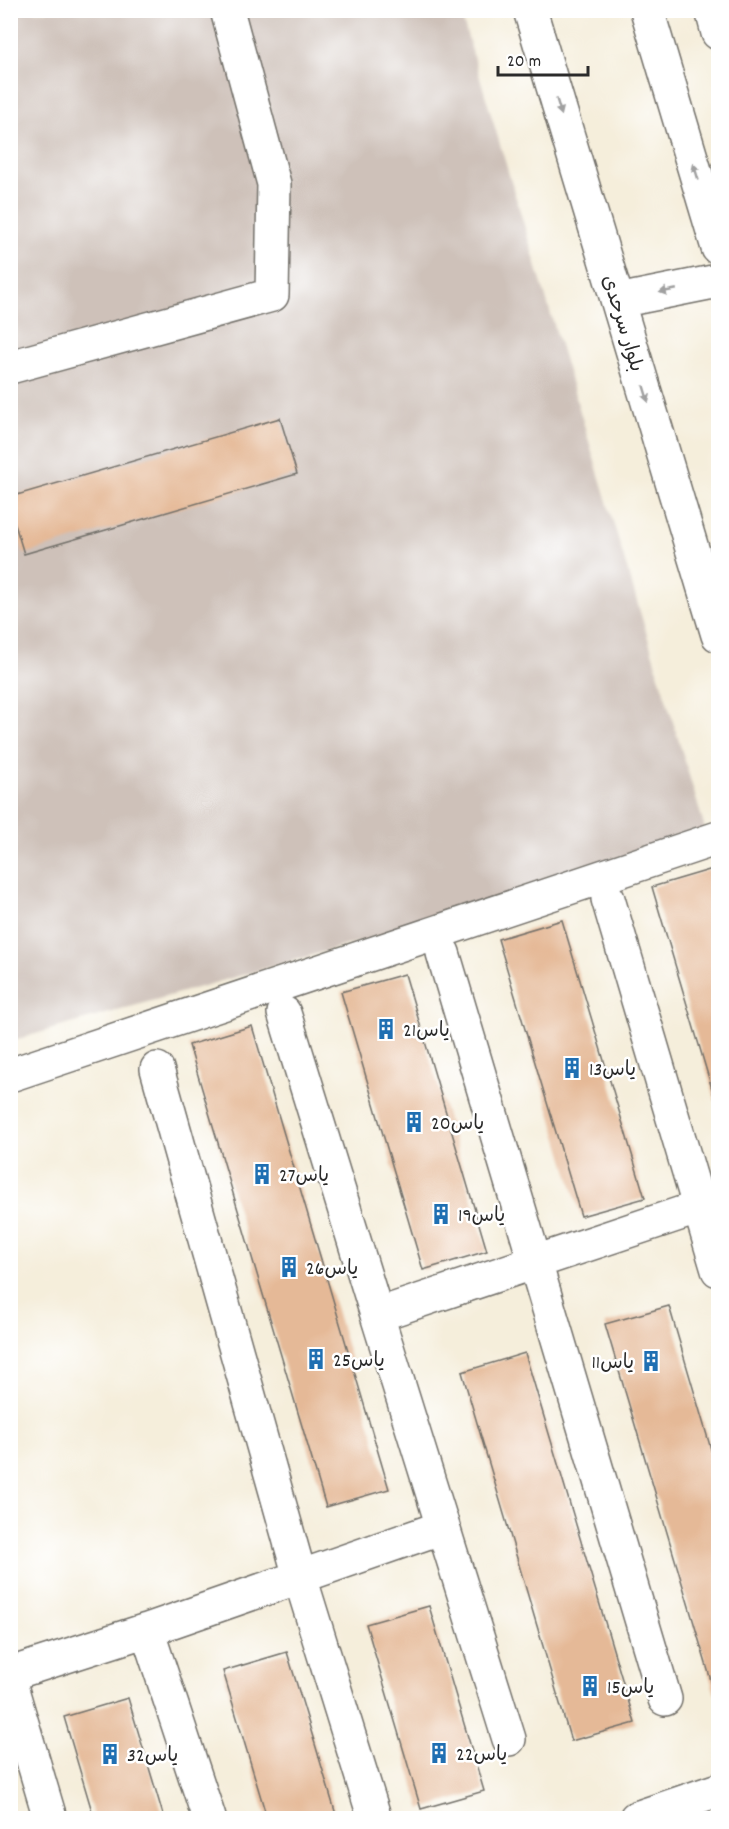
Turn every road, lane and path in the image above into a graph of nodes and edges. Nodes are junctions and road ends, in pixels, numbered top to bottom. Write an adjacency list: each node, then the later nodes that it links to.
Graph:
1 (227, 10): 9 (street)
2 (530, 10): 8 (street, بلوار سرحدی, one-way to 8)
3 (647, 10): 6 (street, one-way to 3)
4 (712, 10): 5 (street)
5 (718, 33)
6 (718, 248)
7 (718, 281): 8 (street, one-way to 8)
8 (618, 301): 10 (street, بلوار سرحدی, one-way to 10)
9 (10, 367)
10 (718, 635)
11 (718, 838): 16 (street)
12 (608, 899): 17 (street)
13 (443, 953): 18 (street)
14 (284, 1013): 20 (street)
15 (157, 1069): 22 (street)
16 (10, 1075)
17 (700, 1207): 18 (street); 19 (street)
18 (534, 1263): 20 (street); 26 (street)
19 (718, 1270)
20 (377, 1315): 21 (street)
21 (443, 1527): 22 (street); 27 (street)
22 (300, 1577): 23 (street); 29 (street)
23 (147, 1630): 24 (street); 31 (street)
24 (10, 1674)
25 (10, 1683): 30 (street)
26 (665, 1699)
27 (509, 1739)
28 (718, 1790): 32 (street)
29 (373, 1813)
30 (50, 1818)
31 (209, 1818)
32 (636, 1818)

